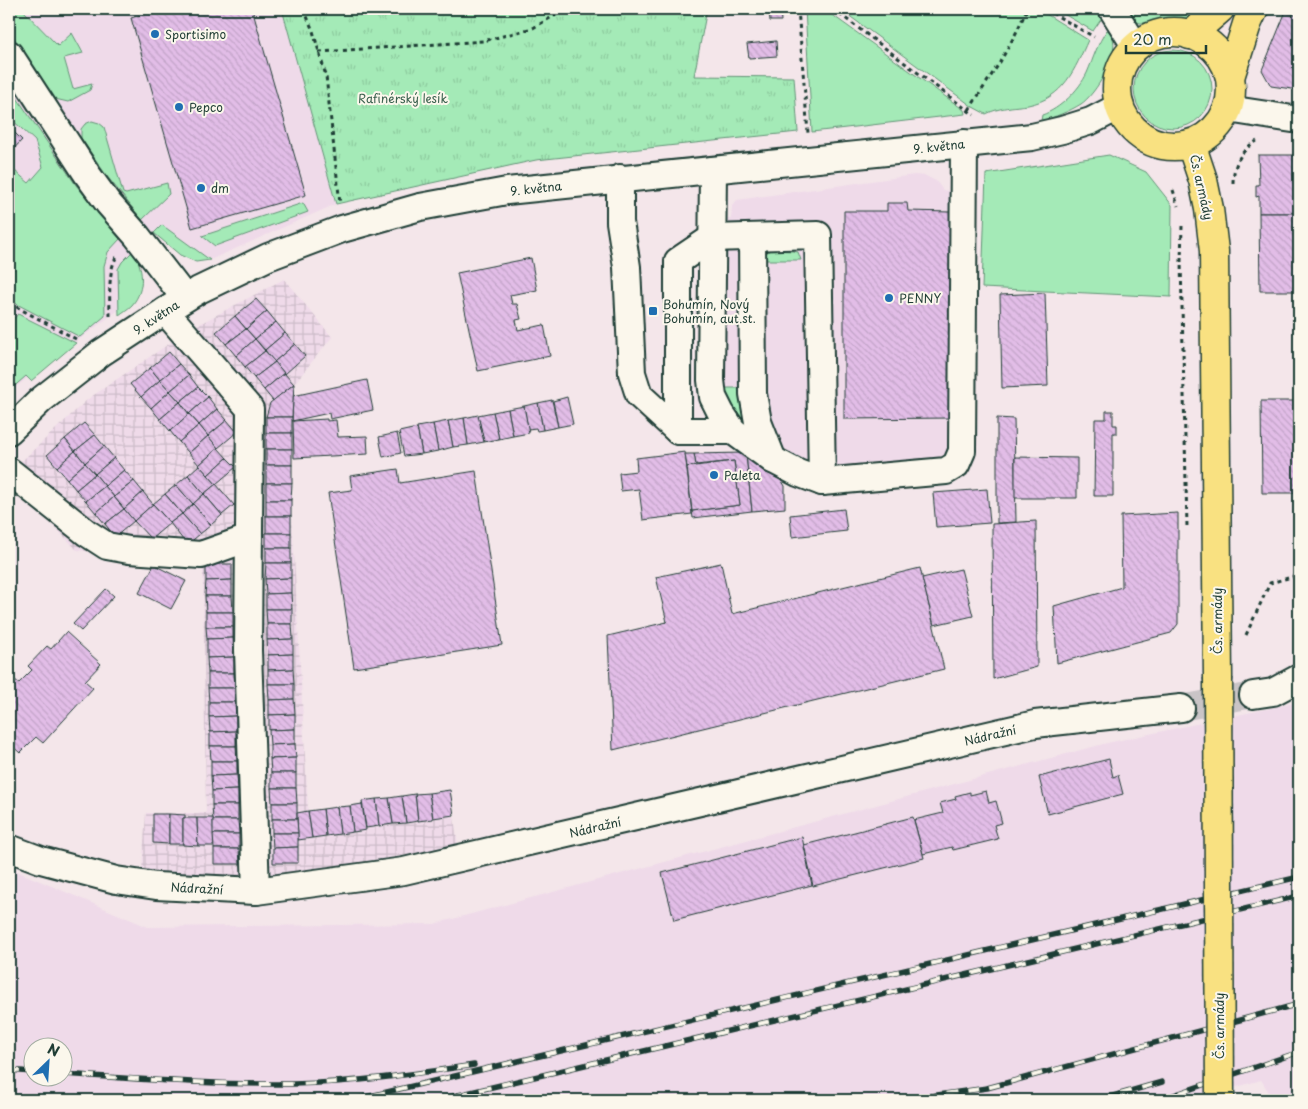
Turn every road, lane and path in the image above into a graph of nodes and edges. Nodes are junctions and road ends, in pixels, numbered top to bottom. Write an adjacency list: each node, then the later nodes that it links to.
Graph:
1 (304, 9): 13 (path)
2 (566, 9): 13 (path)
3 (798, 9): 23 (path)
4 (833, 9): 18 (path)
5 (1027, 9): 18 (path)
6 (1045, 9): 11 (path)
7 (1112, 9): 12 (street)
8 (1220, 9): 10 (main road)
9 (1250, 16): 15 (main road)
10 (1190, 35): 12 (main road); 15 (main road)
11 (1094, 37)
12 (1136, 47): 16 (main road)
13 (319, 52): 30 (path)
14 (9, 54): 31 (street)
15 (1230, 77): 17 (main road)
16 (1120, 106): 21 (street, 9. května); 22 (main road)
17 (1228, 109): 20 (street); 22 (main road)
18 (969, 110): 19 (path)
19 (977, 118)
20 (1288, 119): 25 (path)
21 (964, 143): 23 (street, 9. května); 43 (street)
22 (1191, 144): 53 (main road, Čs. armády, bridge)
23 (811, 159): 24 (street, 9. května)
24 (713, 170): 26 (street, 9. května); 33 (street)
25 (1233, 172)
26 (620, 178): 30 (street, 9. května); 39 (street)
27 (1172, 190): 28 (path)
28 (1179, 207)
29 (1182, 225): 44 (path)
30 (342, 228): 35 (street, 9. května)
31 (137, 236): 35 (street); 36 (path)
32 (752, 237): 33 (street); 41 (street); 43 (street)
33 (712, 238): 39 (street); 40 (street)
34 (9, 302): 37 (path)
35 (175, 304): 38 (street, 9. května); 45 (street)
36 (103, 323)
37 (81, 341)
38 (9, 431)
39 (678, 431): 40 (street)
40 (733, 431): 41 (street)
41 (774, 460): 43 (street)
42 (9, 471): 45 (street)
43 (822, 482)
44 (1187, 530)
45 (249, 538): 52 (street)
46 (1299, 575): 47 (path)
47 (1243, 641)
48 (1299, 678): 49 (street)
49 (1254, 695)
50 (1181, 708): 52 (street, Nádražní)
51 (9, 848): 52 (street, Nádražní)
52 (256, 892)
53 (1220, 1100)

